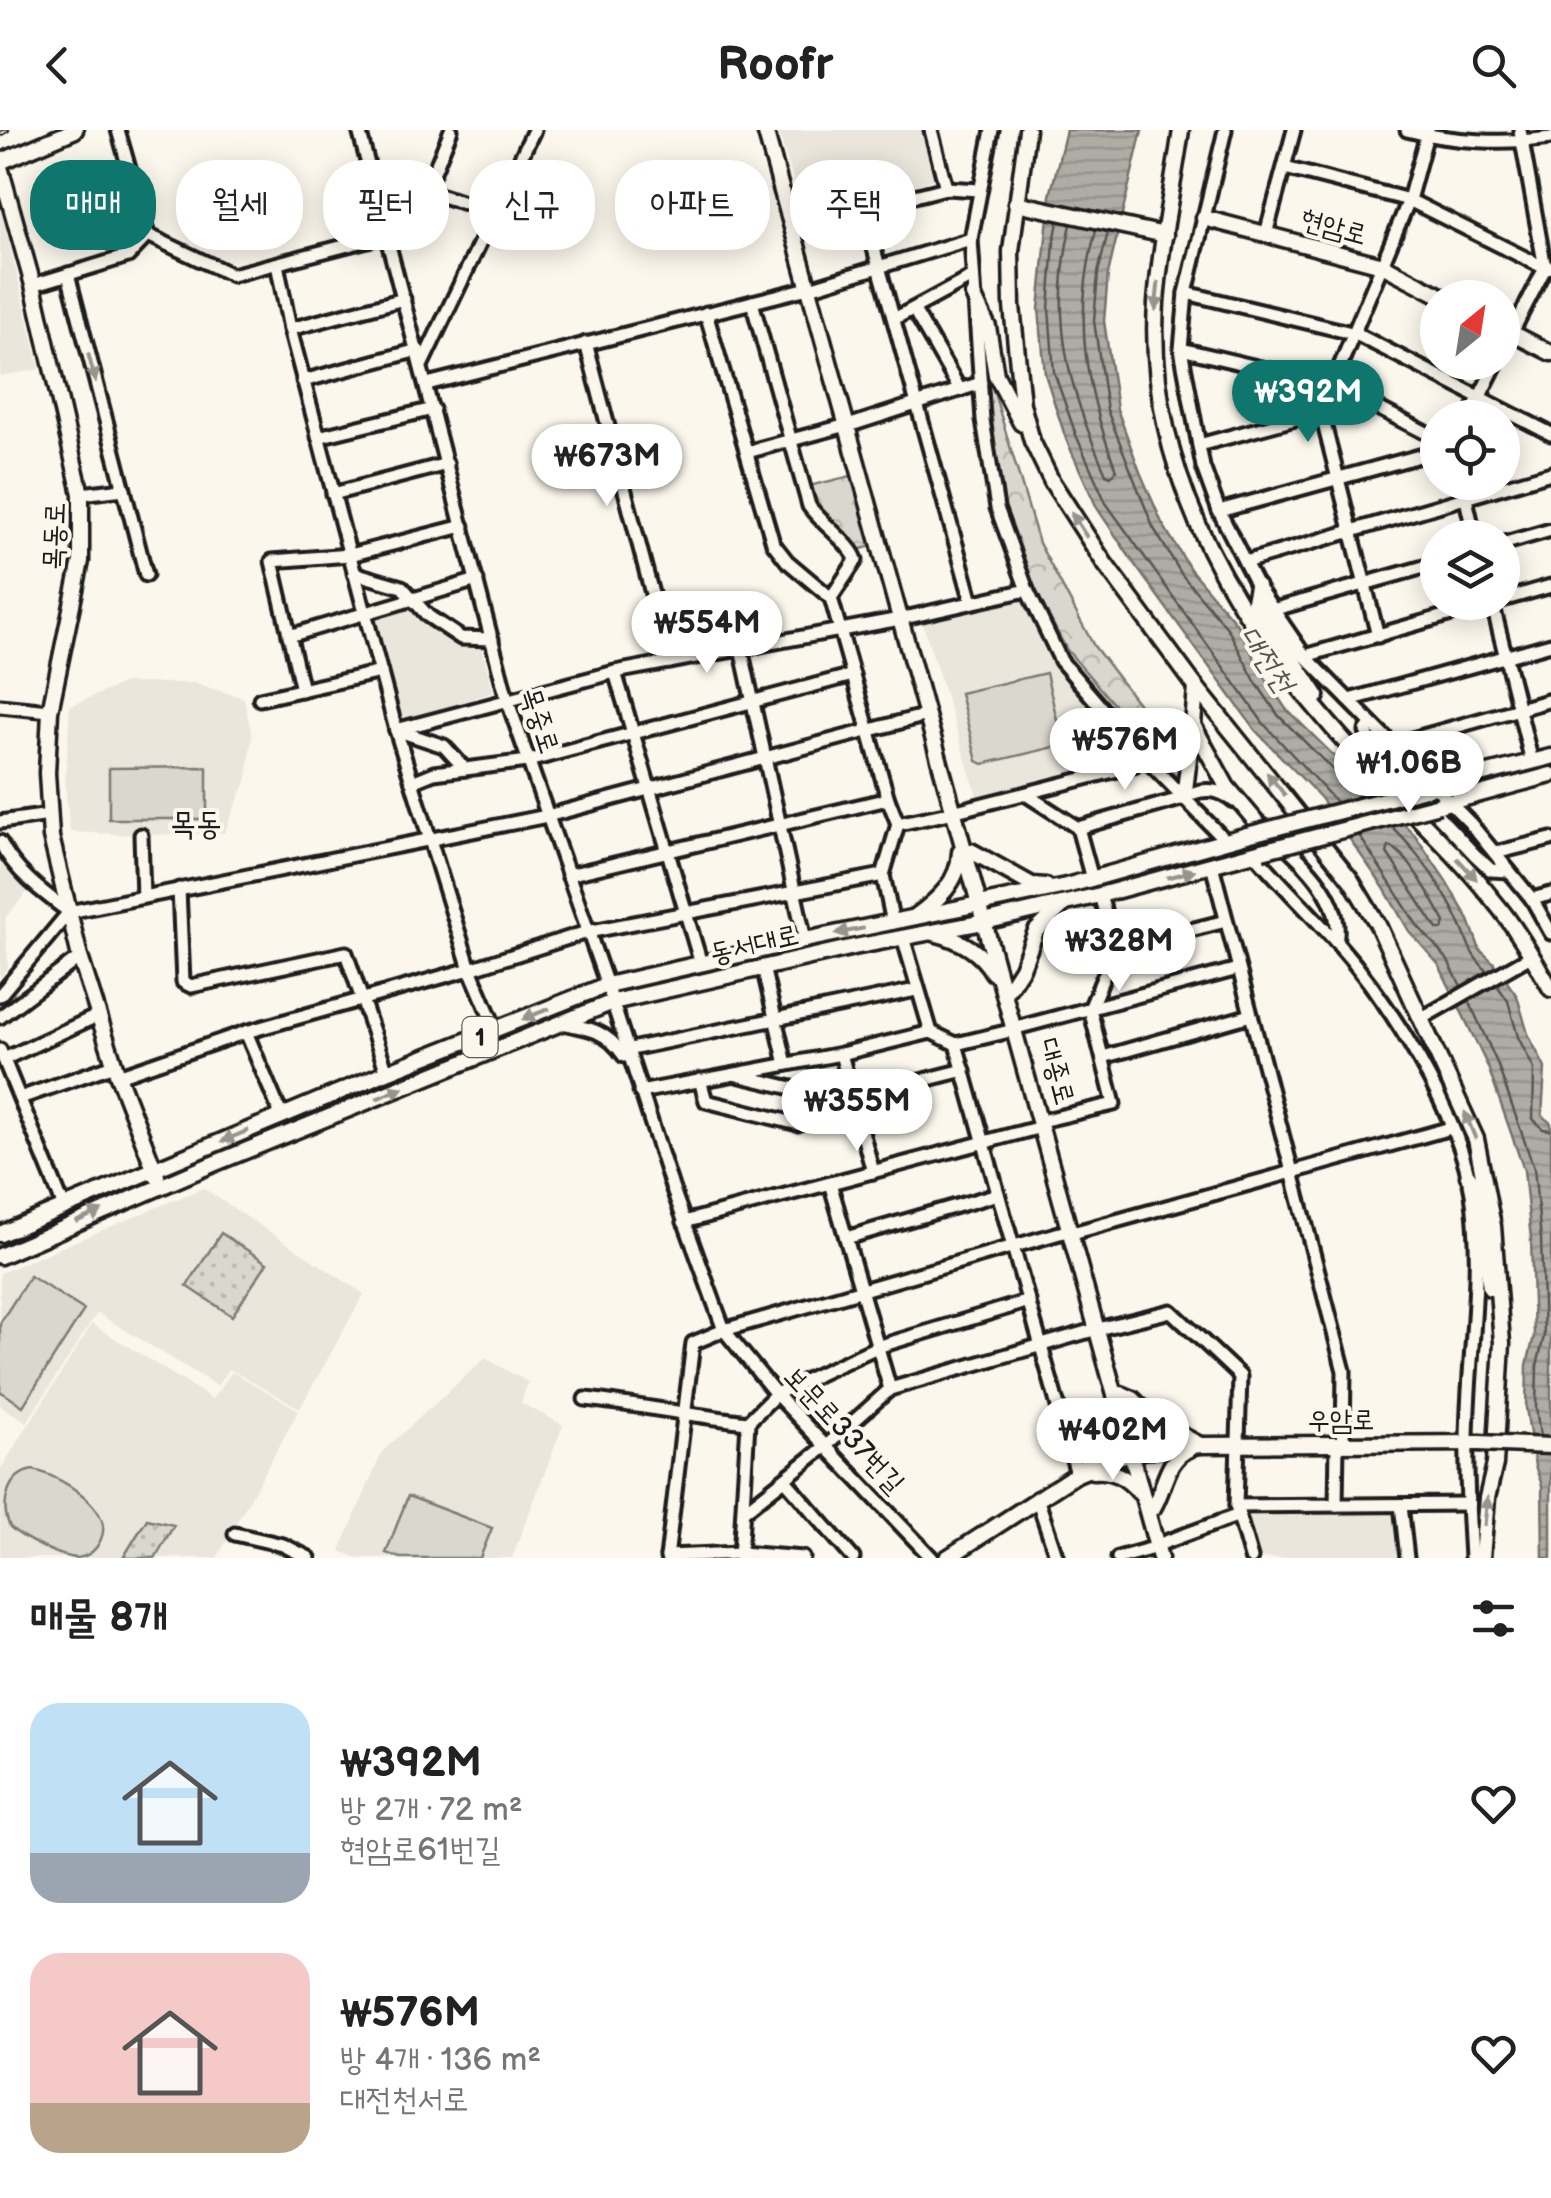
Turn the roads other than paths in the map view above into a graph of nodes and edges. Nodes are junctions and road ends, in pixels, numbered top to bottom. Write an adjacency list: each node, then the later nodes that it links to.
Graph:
1 (75, 130): 22 (main road)
2 (118, 130): 18 (street)
3 (359, 130): 19 (street, 목중로)
4 (450, 130): 20 (street)
5 (534, 130): 21 (street)
6 (764, 130): 45 (main road, 대종로)
7 (773, 130): 45 (main road, 대종로)
8 (931, 130): 24 (street)
9 (992, 130): 25 (street)
10 (1028, 130): 27 (main road)
11 (1181, 130): 30 (main road)
12 (1224, 130): 28 (street)
13 (1294, 130): 23 (street)
14 (1407, 130): 15 (street)
15 (1427, 133): 16 (street); 26 (street)
16 (1522, 136): 17 (street); 40 (street)
17 (1551, 138)
18 (127, 160)
19 (367, 160)
20 (438, 160)
21 (519, 160)
22 (0, 165): 43 (main road, 목동로)
23 (1285, 168): 26 (street); 29 (street)
24 (946, 188): 25 (street); 39 (street)
25 (979, 190): 32 (street)
26 (1410, 200): 38 (street); 40 (street)
27 (1016, 203): 30 (main road); 77 (main road)
28 (1204, 218): 29 (main road, 현암로); 46 (street)
29 (1266, 234): 38 (main road, 현암로)
30 (1166, 235): 145 (main road, one-way to 145)
31 (156, 239): 37 (street)
32 (970, 239): 39 (street); 42 (street)
33 (134, 250): 41 (street)
34 (330, 250): 37 (street)
35 (391, 250): 48 (street, 목중로)
36 (476, 250): 61 (street)
37 (277, 264): 54 (street)
38 (1382, 265): 44 (main road, 현암로); 55 (street)
39 (879, 266): 45 (street); 53 (street)
40 (1548, 268): 51 (street)
41 (68, 274): 43 (street); 85 (street, one-way to 85)
42 (972, 277): 47 (street); 50 (street)
43 (33, 285): 86 (main road, 목동로)
44 (1420, 285)
45 (812, 287): 49 (street); 72 (main road, 대종로)
46 (1186, 293): 55 (street); 58 (street)
47 (973, 295): 65 (street); 77 (main road)
48 (404, 299): 54 (street); 59 (street, 목중로)
49 (752, 302): 52 (street); 76 (street)
50 (914, 310): 53 (street); 67 (street)
51 (1520, 311)
52 (706, 313): 57 (street); 79 (street)
53 (894, 319): 69 (street)
54 (290, 329): 62 (street)
55 (1356, 334): 66 (street); 68 (street)
56 (1520, 336): 60 (main road)
57 (586, 343): 64 (street); 121 (street)
58 (1181, 349): 66 (street); 78 (street)
59 (418, 350): 61 (street, 목중로); 62 (street)
60 (1551, 353)
61 (422, 364): 64 (street, 목중로)
62 (304, 380): 75 (street)
63 (1488, 380): 68 (street)
64 (427, 384): 70 (street, 목중로)
65 (981, 384): 67 (street); 103 (street)
66 (1333, 385): 71 (street); 73 (street)
67 (960, 390): 69 (street)
68 (1480, 398): 74 (street)
69 (917, 404): 72 (street); 107 (street)
70 (433, 409): 75 (street); 81 (street, 목중로)
71 (1321, 412): 78 (street); 83 (street)
72 (850, 424): 76 (street); 110 (main road, 대종로)
73 (1420, 430)
74 (1551, 434)
75 (318, 437): 87 (street)
76 (791, 440): 79 (street); 105 (street)
77 (1032, 441): 125 (main road, one-way to 77)
78 (1199, 445): 89 (street)
79 (746, 452): 105 (street)
80 (1420, 456): 83 (street)
81 (447, 464): 87 (street); 90 (street, 목중로)
82 (1551, 473): 84 (street)
83 (1338, 478): 89 (street); 92 (street)
84 (1520, 482)
85 (124, 490): 86 (street); 98 (street)
86 (81, 494): 134 (main road, 목동로)
87 (334, 494): 94 (street)
88 (1458, 500): 92 (street)
89 (1219, 511): 95 (street)
90 (463, 526): 94 (street); 99 (street, 목중로)
91 (1551, 530): 93 (street)
92 (1351, 531): 95 (street); 100 (street)
93 (1520, 539)
94 (350, 555): 97 (street); 114 (street)
95 (1244, 562): 101 (street)
96 (1420, 567): 100 (street)
97 (354, 573): 106 (street); 109 (street)
98 (146, 574)
99 (477, 580): 106 (street); 116 (street, 목중로)
100 (1364, 584): 108 (street); 115 (street)
101 (1256, 586): 108 (street); 145 (main road)
102 (1551, 586): 104 (street)
103 (1026, 590): 107 (street); 142 (street)
104 (1520, 595)
105 (831, 598): 113 (street)
106 (414, 600): 109 (street); 116 (street)
107 (972, 602): 110 (street)
108 (1272, 610): 119 (street)
109 (366, 616): 114 (street); 122 (street)
110 (904, 618): 113 (street); 135 (main road, 대종로); 157 (main road, 대종로)
111 (1433, 620): 115 (street)
112 (1496, 620): 120 (street)
113 (840, 630): 118 (street); 124 (street)
114 (290, 636): 126 (street)
115 (1378, 636): 119 (street)
116 (492, 639): 127 (street, 목중로)
117 (1551, 644): 120 (street)
118 (741, 648): 121 (street); 131 (street)
119 (1305, 656): 129 (street)
120 (1505, 656): 129 (street); 133 (street)
121 (670, 662): 123 (street)
122 (380, 672): 126 (street); 138 (street)
123 (615, 672): 127 (street); 140 (street)
124 (853, 675): 131 (street); 139 (street)
125 (1196, 687): 136 (main road); 218 (main road, one-way to 125)
126 (302, 690): 128 (street)
127 (507, 698): 138 (street); 146 (street, 목중로)
128 (260, 699)
129 (1349, 700): 137 (street)
130 (1551, 700): 133 (street)
131 (753, 702): 140 (street); 144 (street)
132 (0, 706): 134 (street)
133 (1518, 710): 141 (street); 147 (street)
134 (50, 711): 158 (main road, 목동로)
135 (927, 715): 139 (street); 157 (main road, 대종로)
136 (1193, 724): 154 (main road); 160 (main road)
137 (1371, 724): 141 (street); 176 (street)
138 (396, 730): 148 (street); 150 (street)
139 (869, 730): 144 (street); 155 (street)
140 (633, 733): 146 (street); 151 (street)
141 (1391, 745): 152 (street)
142 (1142, 755): 153 (street); 154 (street)
143 (1551, 757): 147 (main road, 동서대로)
144 (765, 758): 151 (street); 162 (street)
145 (1360, 758): 203 (main road, one-way to 203)
146 (528, 761): 148 (street); 159 (street, 목중로)
147 (1532, 762): 152 (main road, 동서대로)
148 (465, 769): 150 (street)
149 (1551, 775): 156 (main road, 동서대로)
150 (412, 782): 168 (street)
151 (649, 788): 159 (street); 171 (street)
152 (1430, 788): 156 (street); 169 (main road, 동서대로 / 1, bridge)
153 (1027, 795): 157 (street); 164 (street)
154 (1184, 798): 160 (street); 164 (street); 169 (street)
155 (888, 799): 162 (street); 163 (street)
156 (1444, 804): 173 (main road, 동서대로 / 1, bridge); 174 (street)
157 (957, 811): 163 (street); 166 (main road, 대종로); 172 (main road, 대종로)
158 (50, 815): 161 (street); 189 (main road, 목동로)
159 (547, 816): 168 (street); 177 (street, 목중로)
160 (1254, 819): 200 (street)
161 (0, 822)
162 (780, 824): 171 (street); 182 (street)
163 (898, 824): 178 (street)
164 (1078, 828): 179 (street)
165 (141, 835): 185 (street)
166 (960, 836): 188 (main road, 대종로); 191 (main road)
167 (1551, 839): 174 (street)
168 (430, 840): 181 (street); 207 (street)
169 (1226, 841): 179 (main road, 동서대로 / 1)
170 (0, 842): 189 (street)
171 (668, 851): 177 (street); 190 (street)
172 (971, 852): 180 (main road); 188 (main road, 대종로)
173 (1259, 852): 175 (main road, 동서대로 / 1); 200 (street)
174 (1494, 853): 176 (street)
175 (1212, 866): 184 (main road, 동서대로 / 1, one-way to 175); 192 (street)
176 (1509, 872): 186 (street)
177 (568, 875): 195 (street, 목중로)
178 (883, 876): 182 (street); 194 (street)
179 (1092, 879): 180 (main road, 동서대로 / 1)
180 (1066, 886): 188 (main road, 동서대로 / 1)
181 (179, 889): 185 (street); 213 (street)
182 (795, 893): 190 (street); 199 (street)
183 (1551, 894): 186 (street)
184 (1100, 895): 187 (main road, 동서대로 / 1); 201 (street)
185 (142, 896): 189 (street)
186 (1532, 899): 197 (street)
187 (1065, 903): 193 (main road, 동서대로 / 1); 211 (main road)
188 (983, 905): 191 (main road, 동서대로 / 1); 193 (main road, 대종로)
189 (69, 912): 202 (main road, 목동로); 212 (street)
190 (686, 914): 195 (street); 204 (street)
191 (912, 920): 194 (main road, 동서대로 / 1)
192 (1226, 920): 201 (street); 206 (street)
193 (987, 921): 196 (main road, 동서대로 / 1); 211 (main road, 대종로)
194 (893, 923): 199 (main road, 동서대로 / 1, one-way to 199)
195 (587, 932): 207 (street); 208 (street, 목중로)
196 (929, 932): 198 (main road, 동서대로 / 1); 211 (main road)
197 (1551, 933)
198 (903, 937): 205 (main road, 동서대로 / 1); 210 (street)
199 (805, 940): 204 (main road, 동서대로 / 1)
200 (1336, 942): 244 (street)
201 (1116, 949): 215 (street)
202 (80, 957): 216 (main road, 목동로); 219 (street)
203 (1526, 959): 209 (main road); 218 (street)
204 (700, 964): 208 (main road, 동서대로 / 1)
205 (763, 967): 214 (main road, 동서대로 / 1); 220 (street)
206 (1238, 968): 215 (street); 217 (street)
207 (470, 970): 213 (street); 223 (street)
208 (607, 985): 214 (street, 목중로); 223 (main road, 동서대로 / 1, one-way to 223)
209 (1551, 989)
210 (916, 990): 220 (street); 225 (street)
211 (1007, 992): 222 (main road, 대종로)
212 (0, 995)
213 (362, 999): 224 (street); 234 (street)
214 (613, 1002): 221 (main road, 동서대로 / 1); 227 (street, 목중로)
215 (1090, 1009): 222 (street); 230 (street)
216 (99, 1015): 228 (street); 232 (main road, 목동로)
217 (1251, 1015): 230 (street); 248 (street)
218 (1429, 1015): 264 (main road, one-way to 218)
219 (0, 1017)
220 (776, 1020): 227 (street); 231 (street)
221 (561, 1022): 235 (street); 251 (main road, 동서대로 / 1, one-way to 221)
222 (1017, 1028): 226 (street); 243 (main road, 대종로)
223 (496, 1030): 234 (main road, 동서대로 / 1)
224 (246, 1032): 232 (street); 242 (street)
225 (931, 1032): 226 (street); 229 (street)
226 (956, 1044): 233 (street)
227 (626, 1050): 235 (street, 목중로)
228 (2, 1054): 240 (street)
229 (841, 1054): 231 (street); 241 (street)
230 (1103, 1057): 243 (street)
231 (786, 1064): 236 (street)
232 (116, 1070): 240 (street); 246 (main road, 목동로)
233 (964, 1070): 241 (street); 245 (street)
234 (387, 1072): 242 (main road, 동서대로 / 1)
235 (633, 1072): 238 (street, 목중로)
236 (733, 1074): 237 (street); 239 (street)
237 (700, 1080): 238 (street); 239 (street)
238 (640, 1092): 254 (street, 목중로)
239 (808, 1092): 241 (street)
240 (20, 1098): 253 (street)
241 (854, 1101): 247 (street)
242 (282, 1117): 246 (main road, 동서대로 / 1, one-way to 246)
243 (1043, 1124): 245 (street); 255 (main road, 대종로)
244 (1450, 1128): 248 (street); 249 (street)
245 (984, 1142): 247 (street); 252 (street)
246 (154, 1170): 251 (main road, 목동로); 253 (main road, 동서대로 / 1)
247 (873, 1172): 250 (street)
248 (1292, 1172): 255 (street); 274 (street)
249 (1468, 1176): 264 (main road); 273 (street)
250 (830, 1183): 254 (street); 257 (street)
251 (161, 1186): 259 (main road, 동서대로 / 1, one-way to 251)
252 (998, 1194): 257 (street); 258 (street)
253 (64, 1206): 256 (main road, 동서대로 / 1)
254 (684, 1222): 263 (street, 보문로337번길)
255 (1073, 1231): 258 (street); 262 (main road, 대종로)
256 (0, 1234)
257 (846, 1238): 260 (street)
258 (1013, 1246): 260 (street); 261 (street)
259 (0, 1256)
260 (861, 1290): 263 (street); 266 (street)
261 (1028, 1301): 265 (street); 266 (street)
262 (1100, 1329): 265 (street); 269 (main road, 대종로); 275 (street)
263 (724, 1330): 268 (street, 보문로337번길); 271 (street)
264 (1502, 1343): 303 (main road, one-way to 264)
265 (1041, 1346): 267 (street); 280 (street)
266 (878, 1347): 267 (street); 268 (street)
267 (890, 1389): 276 (street)
268 (776, 1394): 272 (street); 276 (street, 보문로337번길)
269 (1119, 1397): 277 (main road); 279 (main road, 대종로); 280 (main road)
270 (585, 1399): 271 (street)
271 (684, 1413): 272 (street); 292 (street)
272 (748, 1422): 288 (street)
273 (1473, 1443): 274 (main road, 우암로); 278 (main road, 우암로, bridge); 285 (street)
274 (1340, 1444): 275 (main road, 우암로); 286 (street)
275 (1238, 1445): 277 (main road, 우암로); 287 (street)
276 (826, 1446): 281 (street); 296 (street, 보문로337번길)
277 (1201, 1446): 279 (main road, 우암로); 283 (main road)
278 (1551, 1446)
279 (1134, 1451): 280 (main road, 우암로); 283 (main road, 대종로)
280 (1077, 1474): 282 (main road); 283 (main road)
281 (785, 1480): 288 (street); 295 (street)
282 (1037, 1498): 297 (main road); 298 (street)
283 (1149, 1504): 290 (main road, 대종로)
284 (1401, 1504): 285 (street); 286 (street); 301 (street)
285 (1469, 1504): 302 (street)
286 (1336, 1505): 287 (street)
287 (1237, 1510): 290 (street); 300 (street)
288 (744, 1511): 291 (street)
289 (235, 1534): 293 (street)
290 (1162, 1552): 299 (street)
291 (741, 1555): 292 (street); 294 (street)
292 (667, 1557)
293 (309, 1558)
294 (799, 1558)
295 (853, 1558)
296 (932, 1558)
297 (946, 1558)
298 (1057, 1558)
299 (1118, 1558)
300 (1251, 1558)
301 (1407, 1558)
302 (1471, 1558)
303 (1482, 1558)

